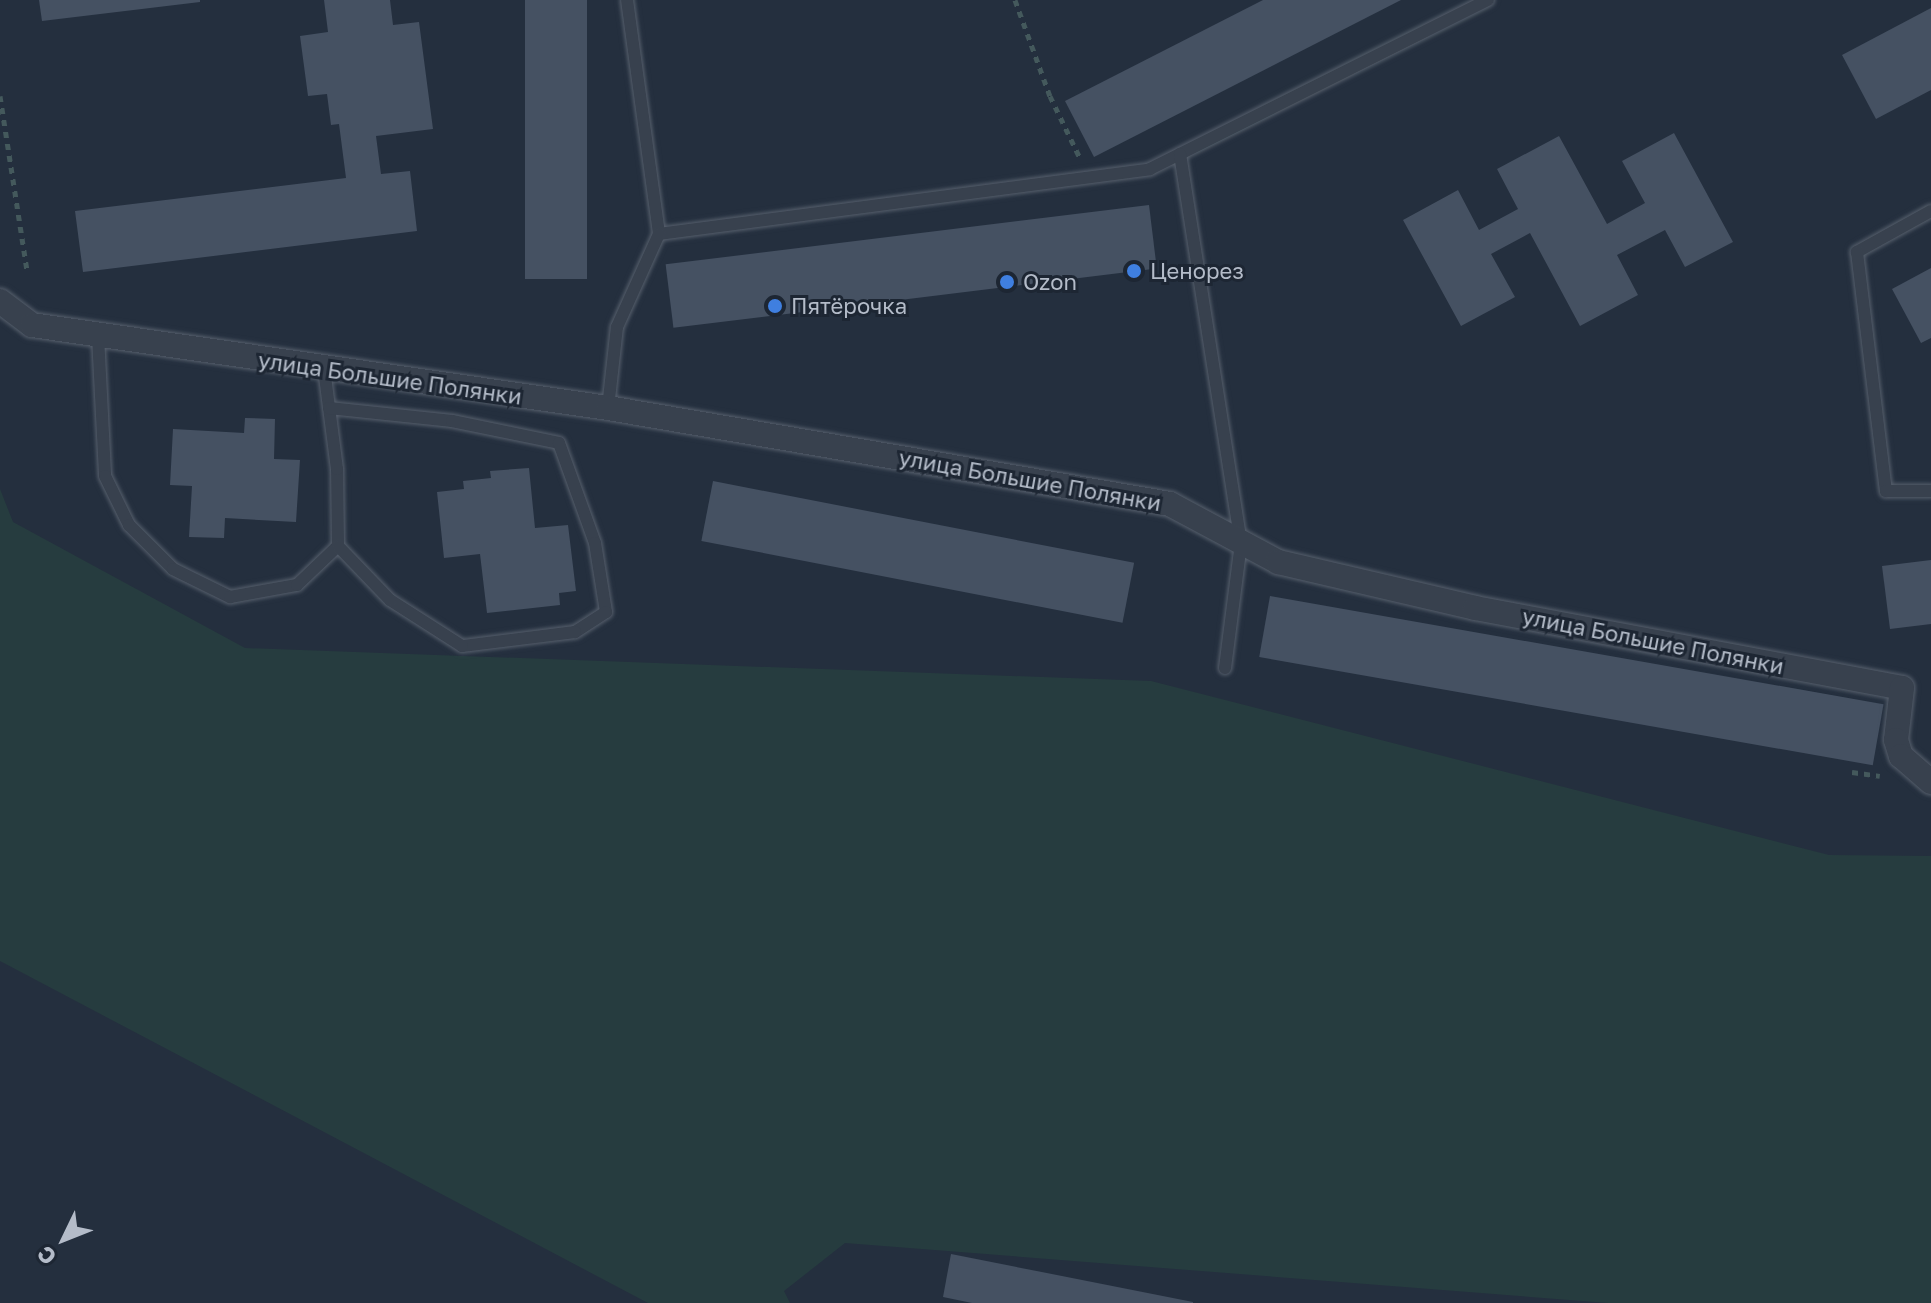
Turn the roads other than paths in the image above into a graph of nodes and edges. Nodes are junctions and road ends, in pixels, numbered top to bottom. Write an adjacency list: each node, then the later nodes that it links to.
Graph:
1 (627, 0): 5 (lane)
2 (1488, 0): 3 (lane)
3 (1180, 154): 5 (lane); 12 (lane)
4 (1931, 211): 11 (lane)
5 (659, 234): 10 (lane)
6 (0, 301): 7 (street, улица Большие Полянки)
7 (98, 336): 8 (street, улица Большие Полянки); 13 (lane)
8 (324, 369): 9 (lane); 10 (street, улица Большие Полянки)
9 (329, 408): 13 (lane); 13 (lane)
10 (608, 408): 12 (street, улица Большие Полянки)
11 (1931, 491)
12 (1241, 543): 14 (lane); 15 (street, улица Большие Полянки)
13 (338, 546)
14 (1225, 668)
15 (1931, 782)

